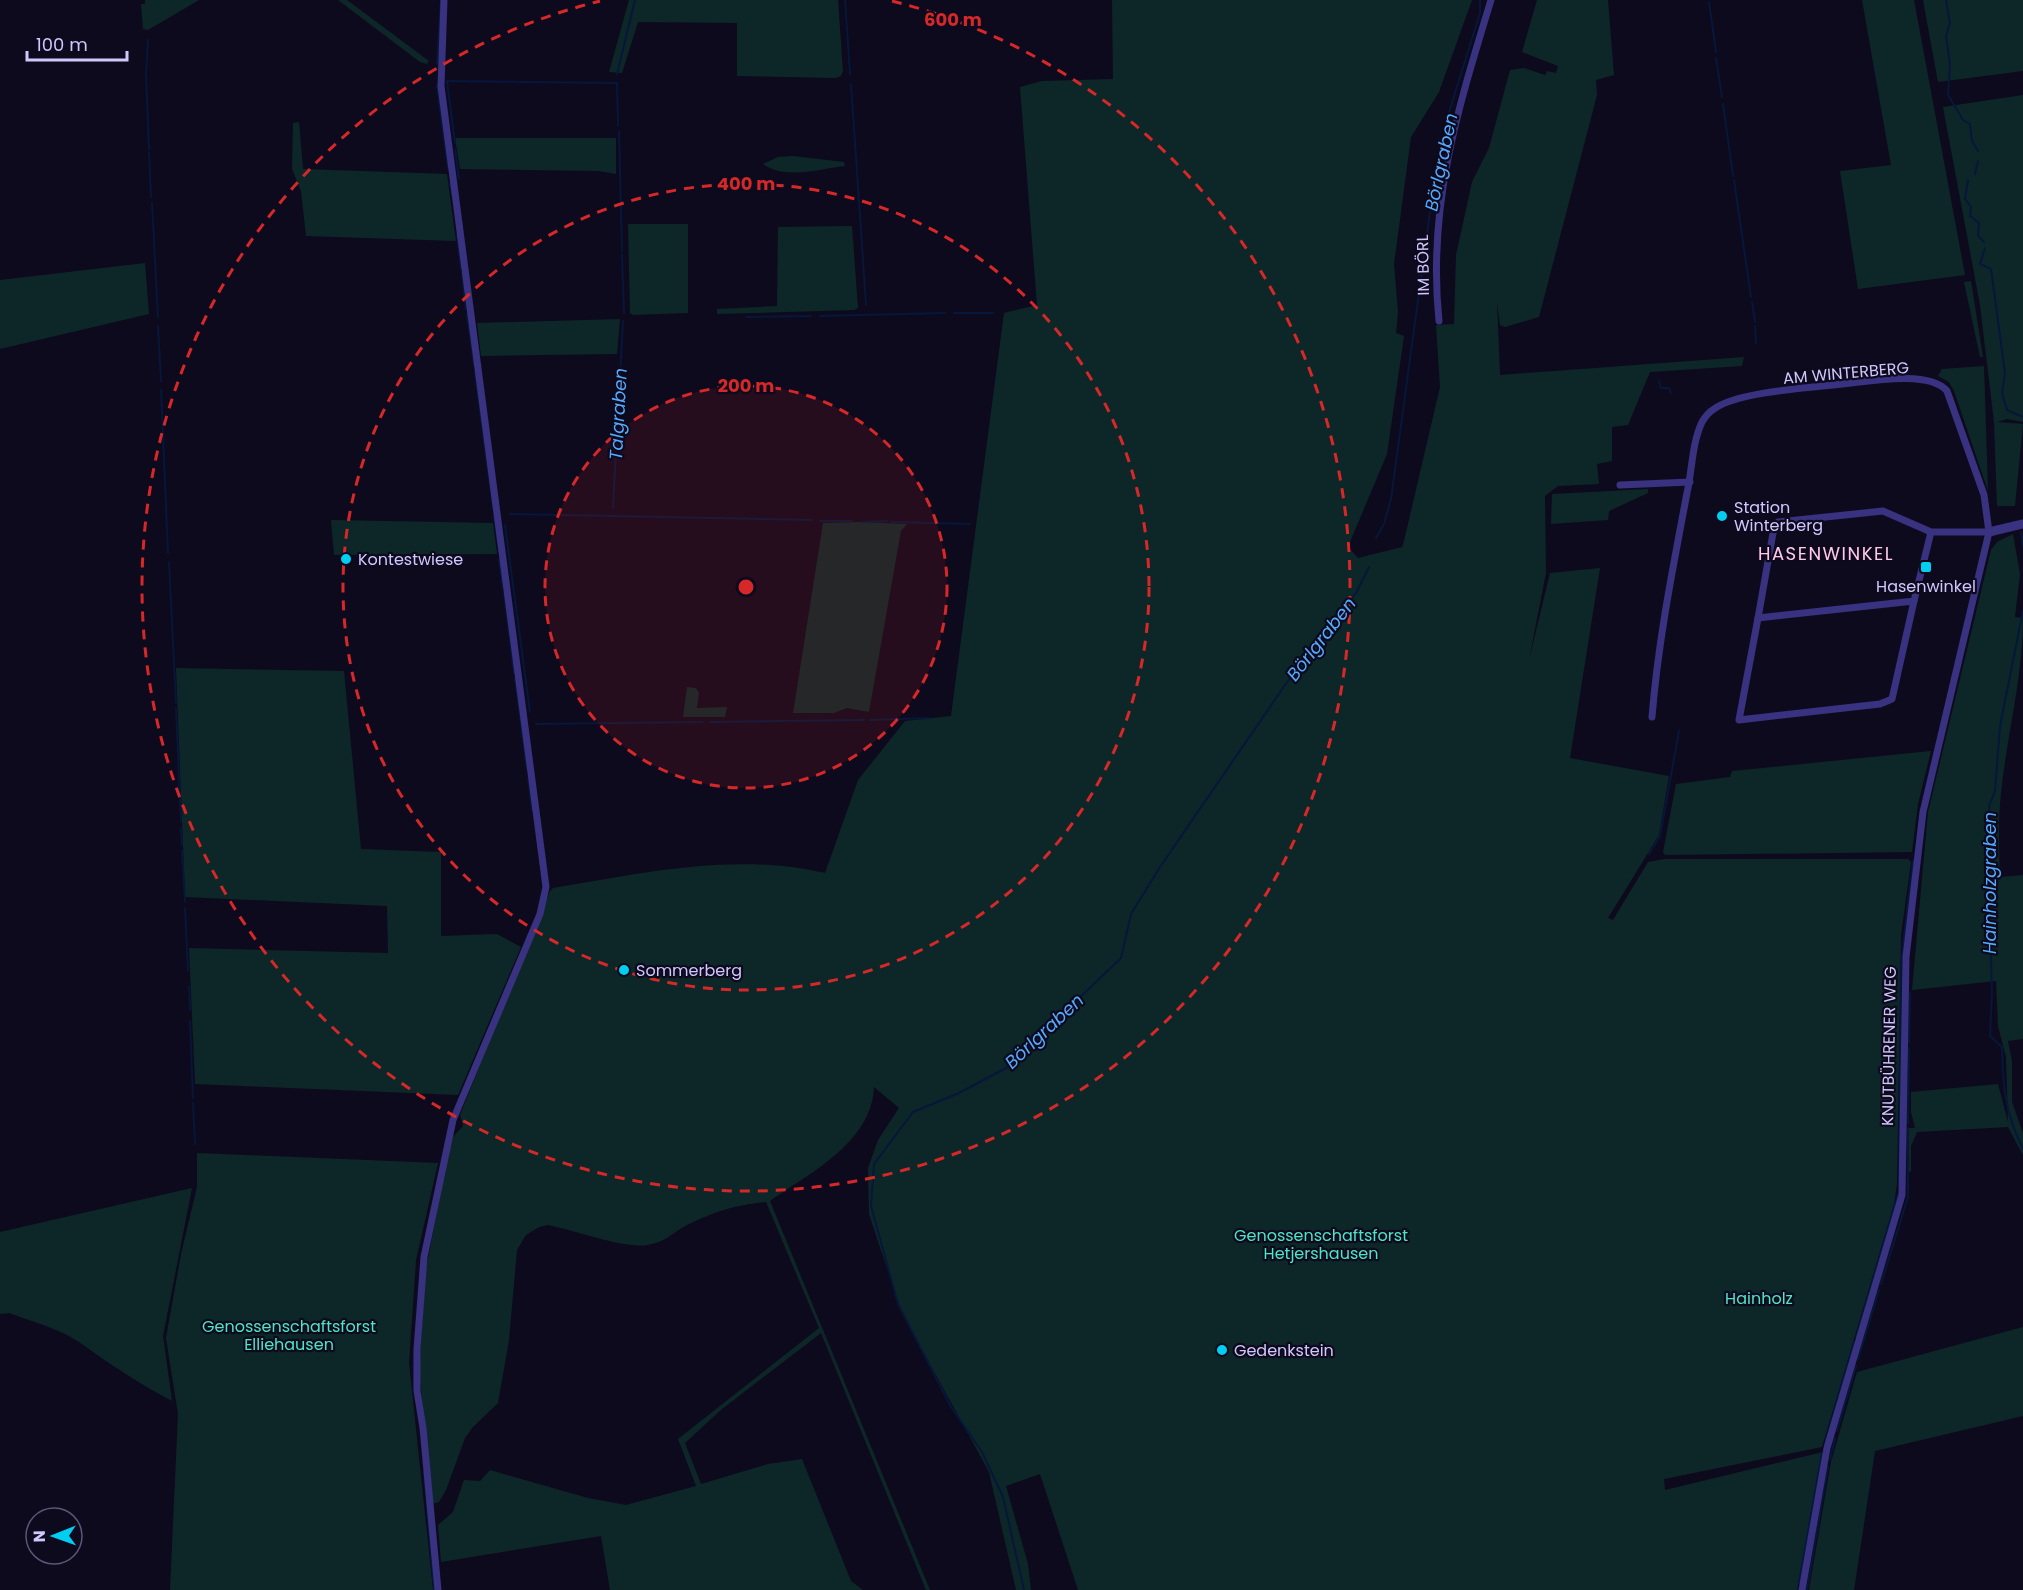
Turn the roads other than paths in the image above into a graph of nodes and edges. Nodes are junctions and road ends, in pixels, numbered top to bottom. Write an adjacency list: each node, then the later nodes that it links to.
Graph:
1 (444, 0): 12 (street)
2 (1491, 0): 3 (street, IM BÖRL)
3 (1439, 321)
4 (1689, 482): 5 (street); 8 (street, AM WINTERBERG); 11 (street, AM WINTERBERG)
5 (1620, 485)
6 (2023, 524): 8 (street)
7 (1931, 532): 8 (street); 9 (street); 10 (street)
8 (1989, 532): 13 (street, KNUTBÜHRENER WEG)
9 (1914, 601): 10 (street); 10 (street)
10 (1758, 618)
11 (1652, 717)
12 (438, 1590)
13 (1802, 1590)

